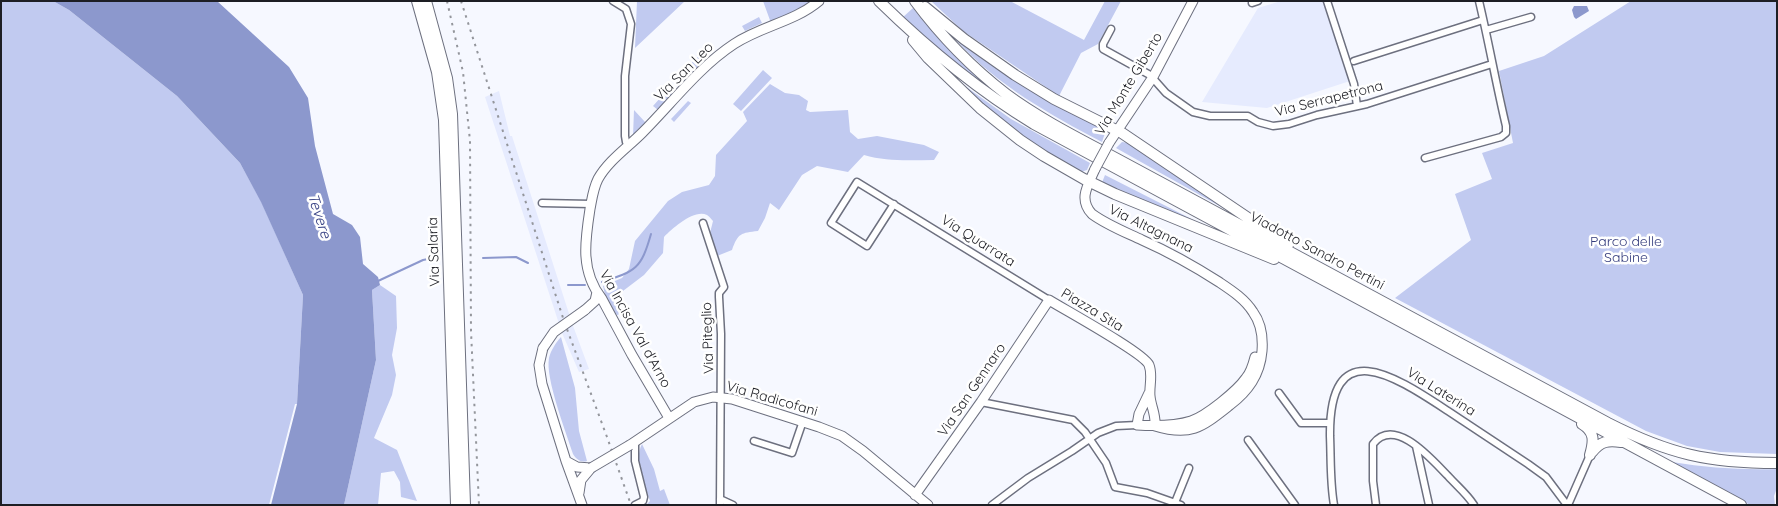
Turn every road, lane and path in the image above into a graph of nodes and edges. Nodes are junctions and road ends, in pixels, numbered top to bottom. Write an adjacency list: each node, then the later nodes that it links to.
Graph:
1 (417, 1): 58 (main road, Via Salaria)
2 (426, 1): 58 (main road, Via Salaria)
3 (613, 1): 20 (street)
4 (819, 1): 20 (street, Via San Leo)
5 (879, 1): 12 (main road)
6 (917, 1): 19 (main road); 27 (main road, Viadotto Sandro Pertini)
7 (1193, 1): 17 (street, Via Monte Giberto)
8 (1326, 1): 18 (street)
9 (1479, 1): 11 (street)
10 (1531, 17): 14 (street)
11 (1483, 20): 14 (street); 15 (street)
12 (905, 26): 22 (main road); 27 (main road, Viadotto Sandro Pertini)
13 (1112, 29): 17 (street, Via Serrapetrona)
14 (1486, 30): 16 (street)
15 (1354, 61)
16 (1492, 64): 18 (street, Via Serrapetrona); 21 (street)
17 (1153, 77): 18 (street, Via Serrapetrona); 19 (street, Via Monte Giberto)
18 (1357, 106)
19 (1117, 131): 22 (street, Via Monte Giberto, bridge); 27 (main road)
20 (629, 145): 25 (street, Via Incisa Val d'Arno)
21 (1425, 158)
22 (1089, 182): 27 (main road); 28 (street, Via Altagnana)
23 (891, 202): 23 (street, Via Quarrata); 30 (street, Via Quarrata)
24 (542, 203): 25 (street)
25 (591, 204): 29 (street, Via Incisa Val d'Arno)
26 (703, 223): 33 (street, Via Piteglio)
27 (1313, 269): 35 (main road, Viadotto Sandro Pertini); 50 (main road, Viadotto Sandro Pertini)
28 (1228, 288): 38 (street, Via Altagnana); 38 (street, Via Altagnana)
29 (596, 292): 36 (street, Via Incisa Val d'Arno); 49 (street, bridge)
30 (1049, 300): 31 (street, Piazza Stia); 34 (street, Via San Gennaro)
31 (1149, 393): 40 (street); 41 (street)
32 (1279, 393): 39 (street)
33 (721, 397): 36 (street, Via Radicofani); 37 (street, Via Radicofani); 57 (street)
34 (981, 402): 42 (street); 55 (street, Via San Gennaro)
35 (1559, 407): 45 (main road, Viadotto Sandro Pertini); 48 (main road)
36 (669, 418): 46 (street, Via Radicofani)
37 (803, 421): 43 (street); 55 (street, Via Radicofani)
38 (1202, 421): 41 (street, Via Altagnana)
39 (1330, 423): 65 (street, Via Laterina); 69 (street, Via Laterina)
40 (1137, 424): 41 (street); 42 (street)
41 (1155, 426)
42 (1090, 438): 60 (street); 63 (street)
43 (754, 440)
44 (1248, 440): 64 (street)
45 (1627, 443): 48 (main road); 54 (main road, Viadotto Sandro Pertini)
46 (632, 444): 52 (street, Via Radicofani, bridge); 59 (street)
47 (1416, 446): 66 (street); 67 (street); 68 (street)
48 (1590, 455): 69 (street)
49 (566, 461): 52 (street); 53 (street)
50 (1777, 463)
51 (1189, 468): 60 (street)
52 (586, 470): 53 (street, Via Radicofani); 56 (street)
53 (572, 477): 56 (street)
54 (1694, 480): 70 (main road); 71 (main road)
55 (915, 495): 62 (street, Via Radicofani)
56 (581, 502)
57 (720, 502): 61 (street)
58 (458, 503)
59 (638, 504)
60 (1176, 504)
61 (734, 505)
62 (928, 505)
63 (992, 505)
64 (1295, 505)
65 (1334, 505)
66 (1376, 505)
67 (1429, 505)
68 (1474, 505)
69 (1567, 505)
70 (1727, 505)
71 (1741, 505)

